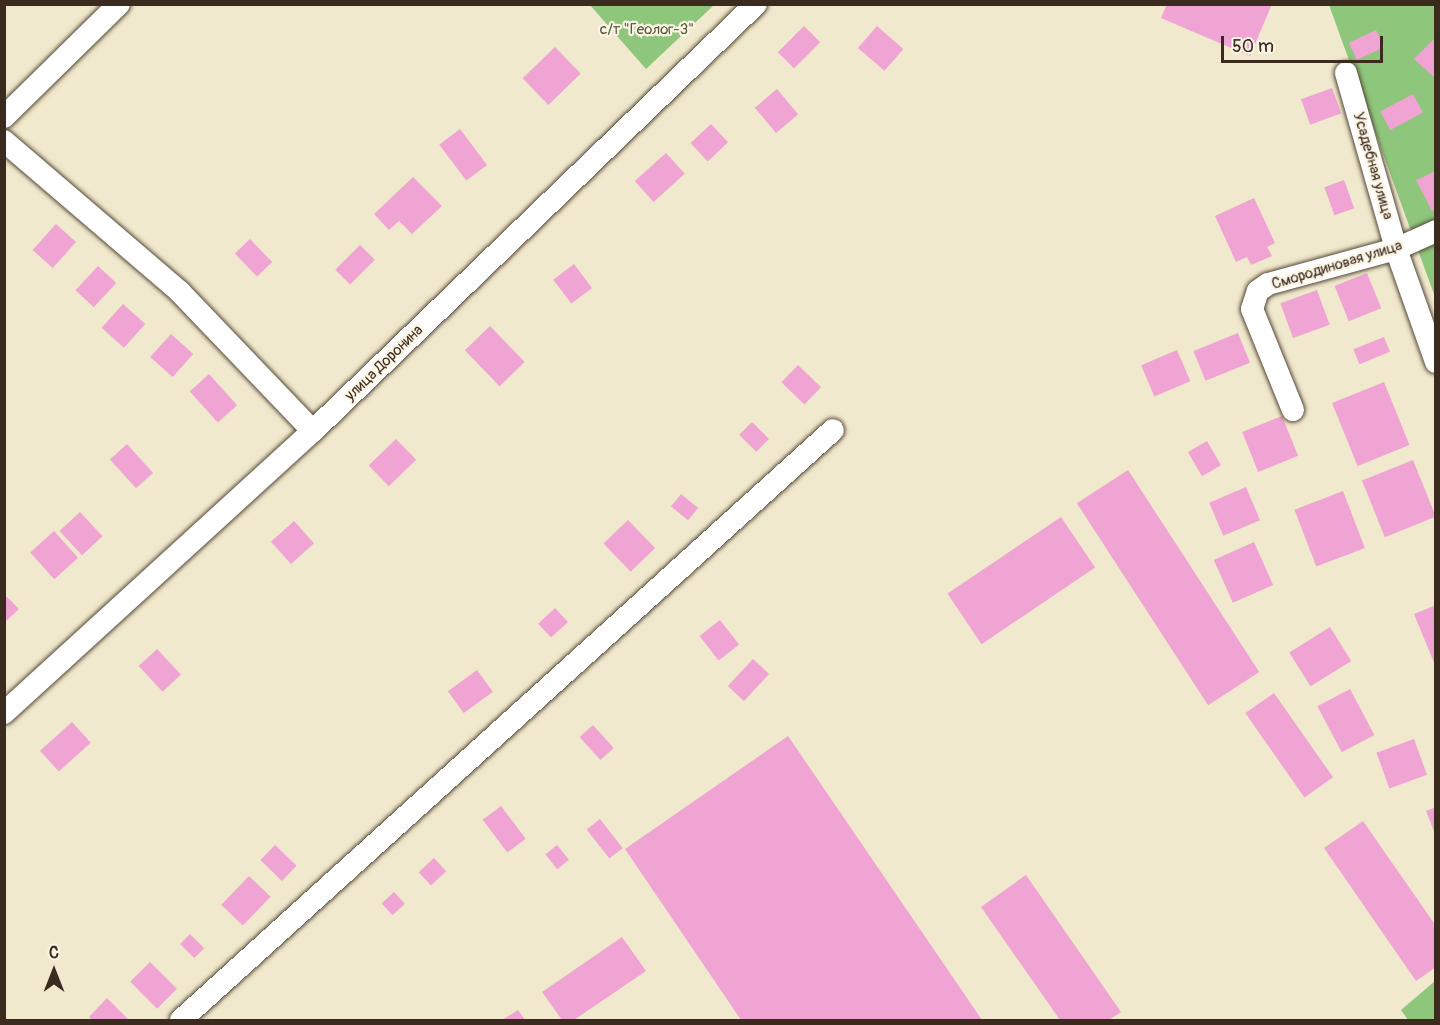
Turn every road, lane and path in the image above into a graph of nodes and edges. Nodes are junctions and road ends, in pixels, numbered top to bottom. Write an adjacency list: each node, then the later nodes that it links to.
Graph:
1 (119, 4): 4 (street)
2 (756, 4): 11 (street, улица Доронина)
3 (1346, 73): 7 (street, Усадебная улица)
4 (4, 117)
5 (4, 141): 11 (street)
6 (1436, 231): 7 (street, Смородиновая улица)
7 (1396, 249): 8 (street, Усадебная улица); 9 (street, Смородиновая улица)
8 (1436, 362)
9 (1293, 410)
10 (833, 430): 13 (street)
11 (313, 431): 12 (street, улица Доронина)
12 (4, 712)
13 (181, 1020)

